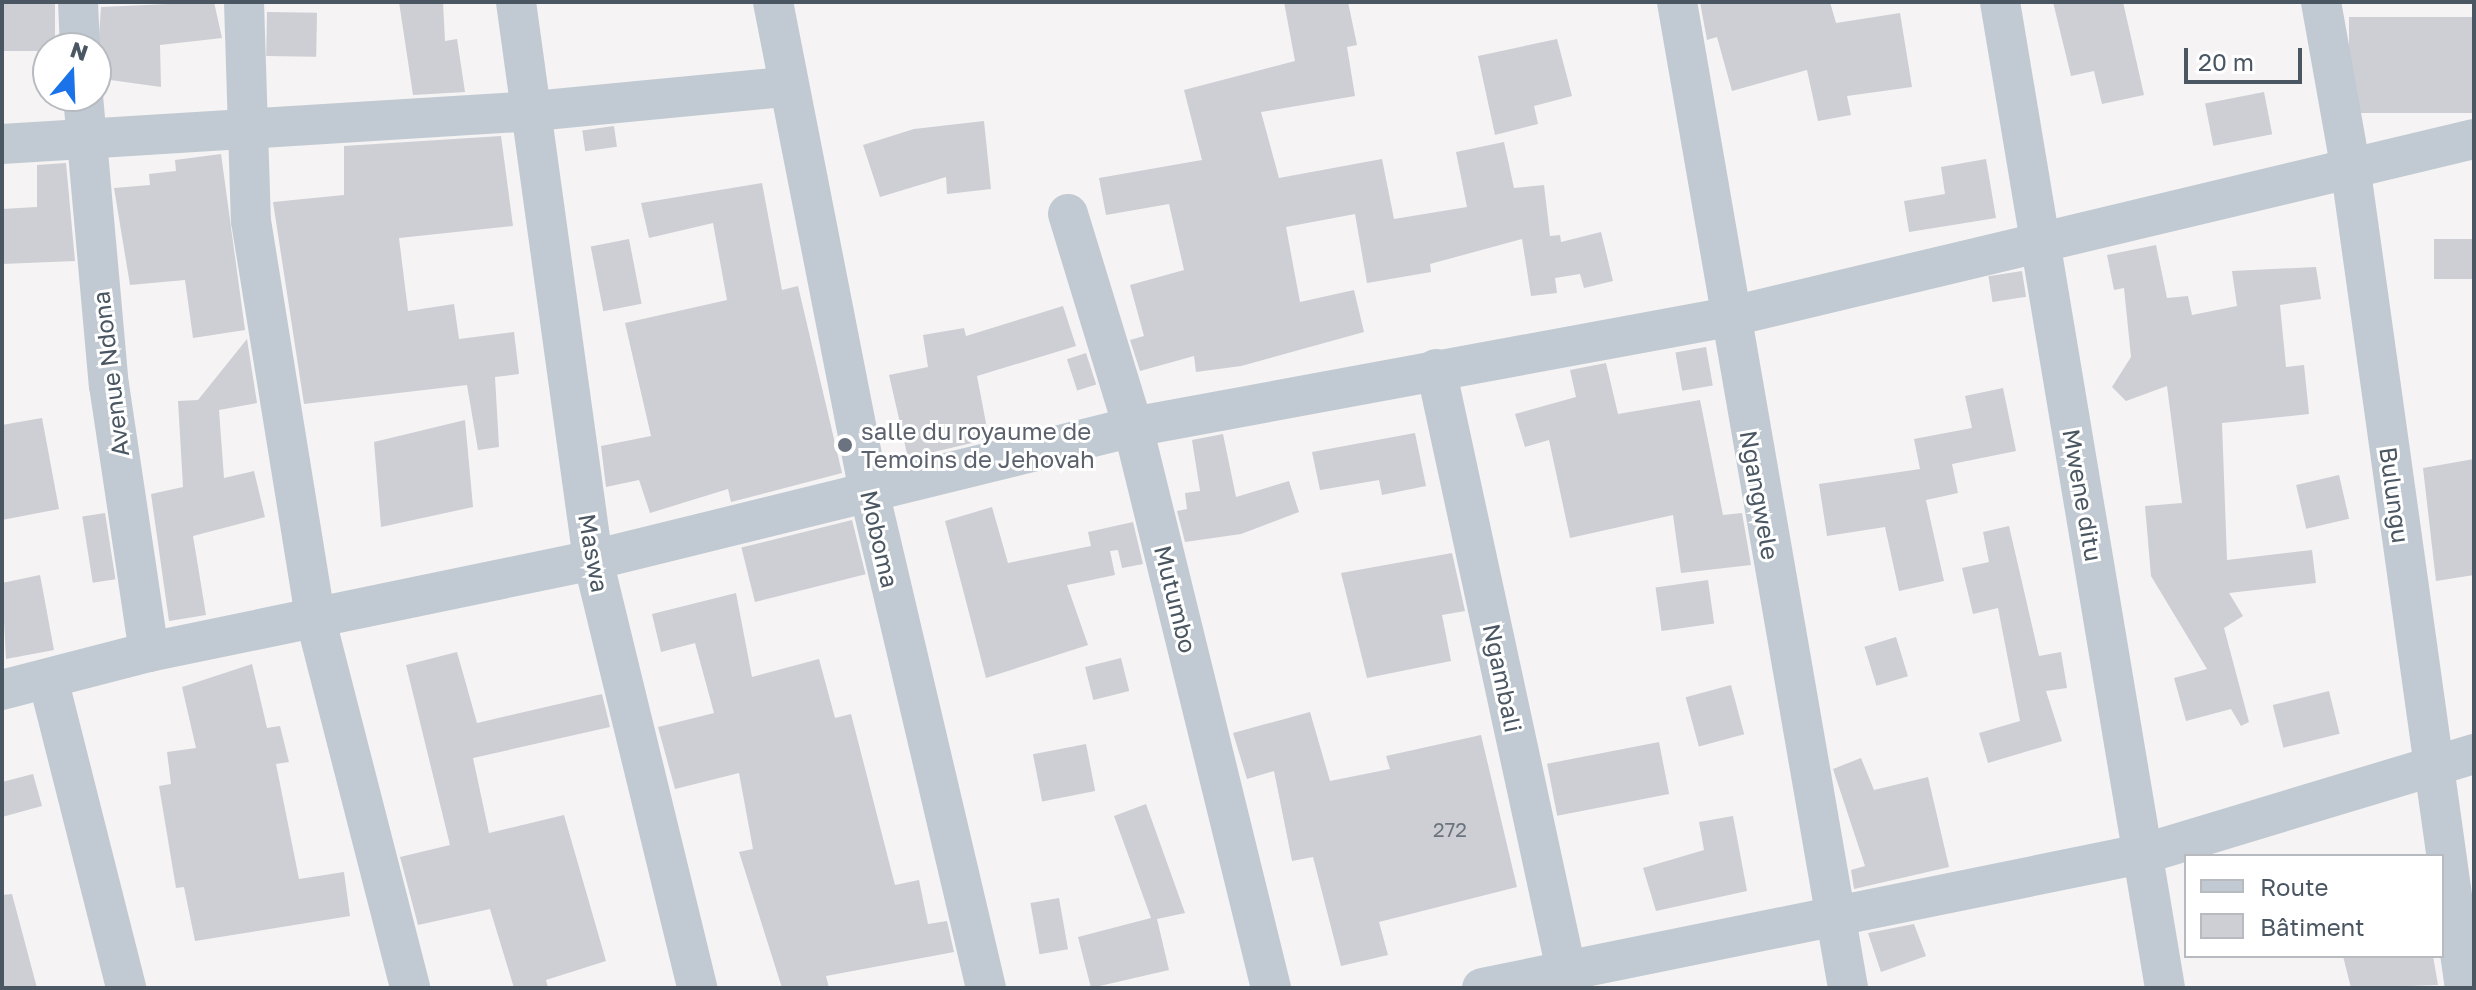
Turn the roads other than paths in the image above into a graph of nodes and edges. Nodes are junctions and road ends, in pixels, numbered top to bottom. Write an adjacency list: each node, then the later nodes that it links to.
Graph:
1 (78, 2): 8 (street)
2 (244, 2): 12 (street)
3 (516, 2): 10 (street, Maswa)
4 (773, 2): 9 (street, Moboma)
5 (1677, 2): 19 (street, Ngangwele)
6 (2000, 2): 18 (street, Mwene ditu)
7 (2321, 2): 16 (street, Bulungu)
8 (79, 32)
9 (785, 87): 10 (street); 22 (street, Moboma)
10 (534, 111): 12 (street); 23 (street, Maswa)
11 (84, 112): 13 (street, Avenue Ndona)
12 (245, 126): 13 (street); 24 (street)
13 (85, 137): 15 (street); 25 (street, Avenue Ndona)
14 (2474, 139): 16 (street)
15 (2, 144)
16 (2350, 165): 18 (street); 29 (street, Bulungu)
17 (1068, 214): 21 (street, Mutumbo)
18 (2039, 247): 19 (street); 30 (street, Mwene ditu)
19 (1728, 317): 20 (street); 31 (street, Ngangwele)
20 (1436, 369): 21 (street); 32 (street, Ngambali)
21 (1133, 427): 22 (street); 37 (street, Mutumbo)
22 (868, 487): 23 (street); 36 (street, Moboma)
23 (593, 560): 24 (street); 35 (street, Maswa)
24 (316, 621): 25 (street); 34 (street)
25 (149, 652): 26 (street)
26 (48, 679): 27 (street); 33 (street)
27 (2, 690)
28 (2474, 754): 29 (street)
29 (2431, 764): 30 (street); 41 (street, Bulungu)
30 (2146, 853): 31 (street); 40 (street, Mwene ditu)
31 (1836, 918): 32 (street); 39 (street, Ngangwele)
32 (1568, 979): 38 (street)
33 (126, 988)
34 (410, 988)
35 (697, 988)
36 (986, 988)
37 (1271, 988)
38 (1482, 988)
39 (1848, 988)
40 (2165, 988)
41 (2465, 988)

